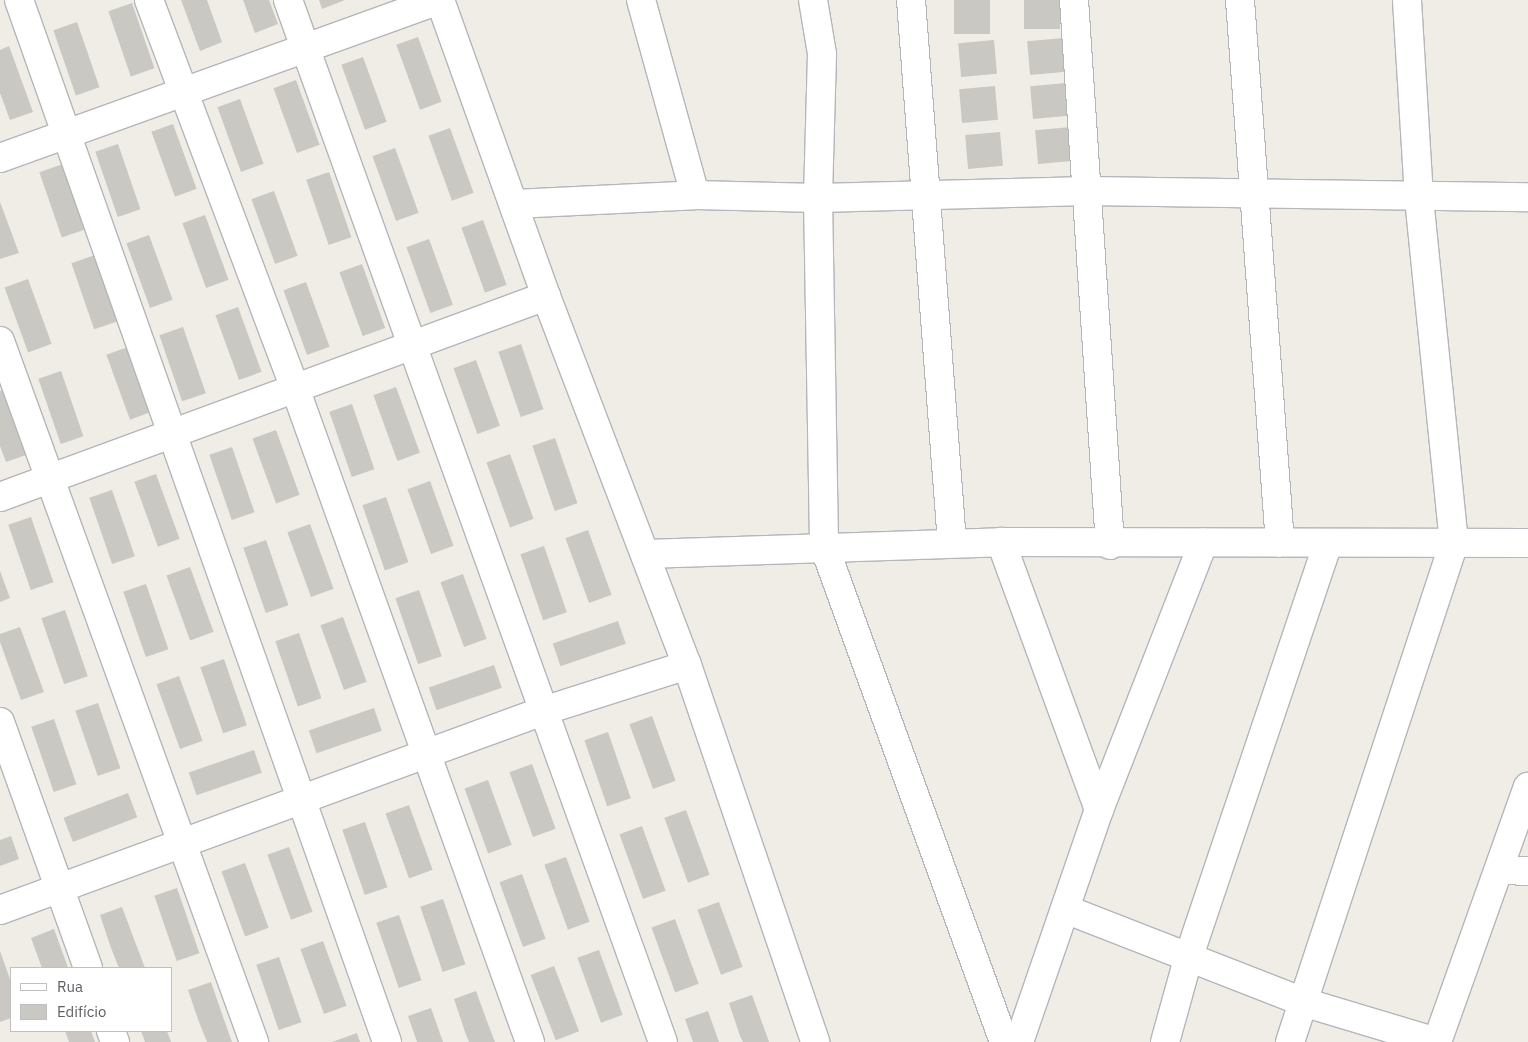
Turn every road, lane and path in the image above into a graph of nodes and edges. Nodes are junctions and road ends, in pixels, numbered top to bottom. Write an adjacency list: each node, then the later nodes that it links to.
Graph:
1 (19, 0): 13 (street)
2 (149, 0): 12 (street)
3 (288, 0): 11 (street)
4 (440, 0): 11 (street); 22 (street)
5 (641, 0): 16 (street)
6 (813, 0): 21 (street)
7 (911, 0): 17 (street)
8 (1074, 0): 15 (street)
9 (1240, 0): 18 (street)
10 (1407, 0): 19 (street)
11 (305, 48): 12 (street); 25 (street)
12 (183, 93): 13 (street); 26 (street)
13 (66, 134): 14 (street); 27 (street)
14 (0, 158)
15 (1088, 191): 17 (street); 18 (street); 37 (street)
16 (695, 195): 21 (street); 22 (street)
17 (929, 196): 21 (street); 36 (street)
18 (1254, 196): 19 (street); 32 (street)
19 (1419, 197): 20 (street); 34 (street)
20 (1528, 197)
21 (818, 198): 38 (street)
22 (514, 204): 23 (street)
23 (546, 296): 25 (street); 39 (street)
24 (0, 341): 28 (street)
25 (410, 345): 26 (street); 41 (street)
26 (295, 388): 27 (street); 43 (street)
27 (169, 434): 28 (street); 45 (street)
28 (51, 478): 29 (street); 47 (street)
29 (0, 497)
30 (1001, 542): 36 (street); 37 (street); 46 (street)
31 (1203, 543): 32 (street); 37 (street); 46 (street)
32 (1280, 543): 33 (street)
33 (1328, 543): 34 (street); 52 (street)
34 (1454, 543): 35 (street); 54 (street)
35 (1528, 543)
36 (952, 544): 38 (street)
37 (1110, 545)
38 (824, 546): 39 (street); 60 (street)
39 (646, 554): 40 (street)
40 (687, 665): 41 (street); 59 (street)
41 (543, 711): 43 (street); 58 (street)
42 (0, 722): 49 (street)
43 (426, 754): 45 (street); 57 (street)
44 (1528, 787): 48 (street)
45 (300, 800): 47 (street); 56 (street)
46 (1099, 810): 50 (street)
47 (182, 842): 49 (street); 55 (street)
48 (1515, 870): 64 (street)
49 (59, 887): 51 (street); 53 (street)
50 (1065, 909): 52 (street); 61 (street)
51 (0, 910)
52 (1188, 959): 54 (street); 62 (street)
53 (88, 967)
54 (1303, 1002): 63 (street); 64 (street)
55 (254, 1042)
56 (387, 1042)
57 (530, 1042)
58 (663, 1042)
59 (815, 1042)
60 (1004, 1042)
61 (1019, 1042)
62 (1164, 1042)
63 (1290, 1042)
64 (1437, 1042)

